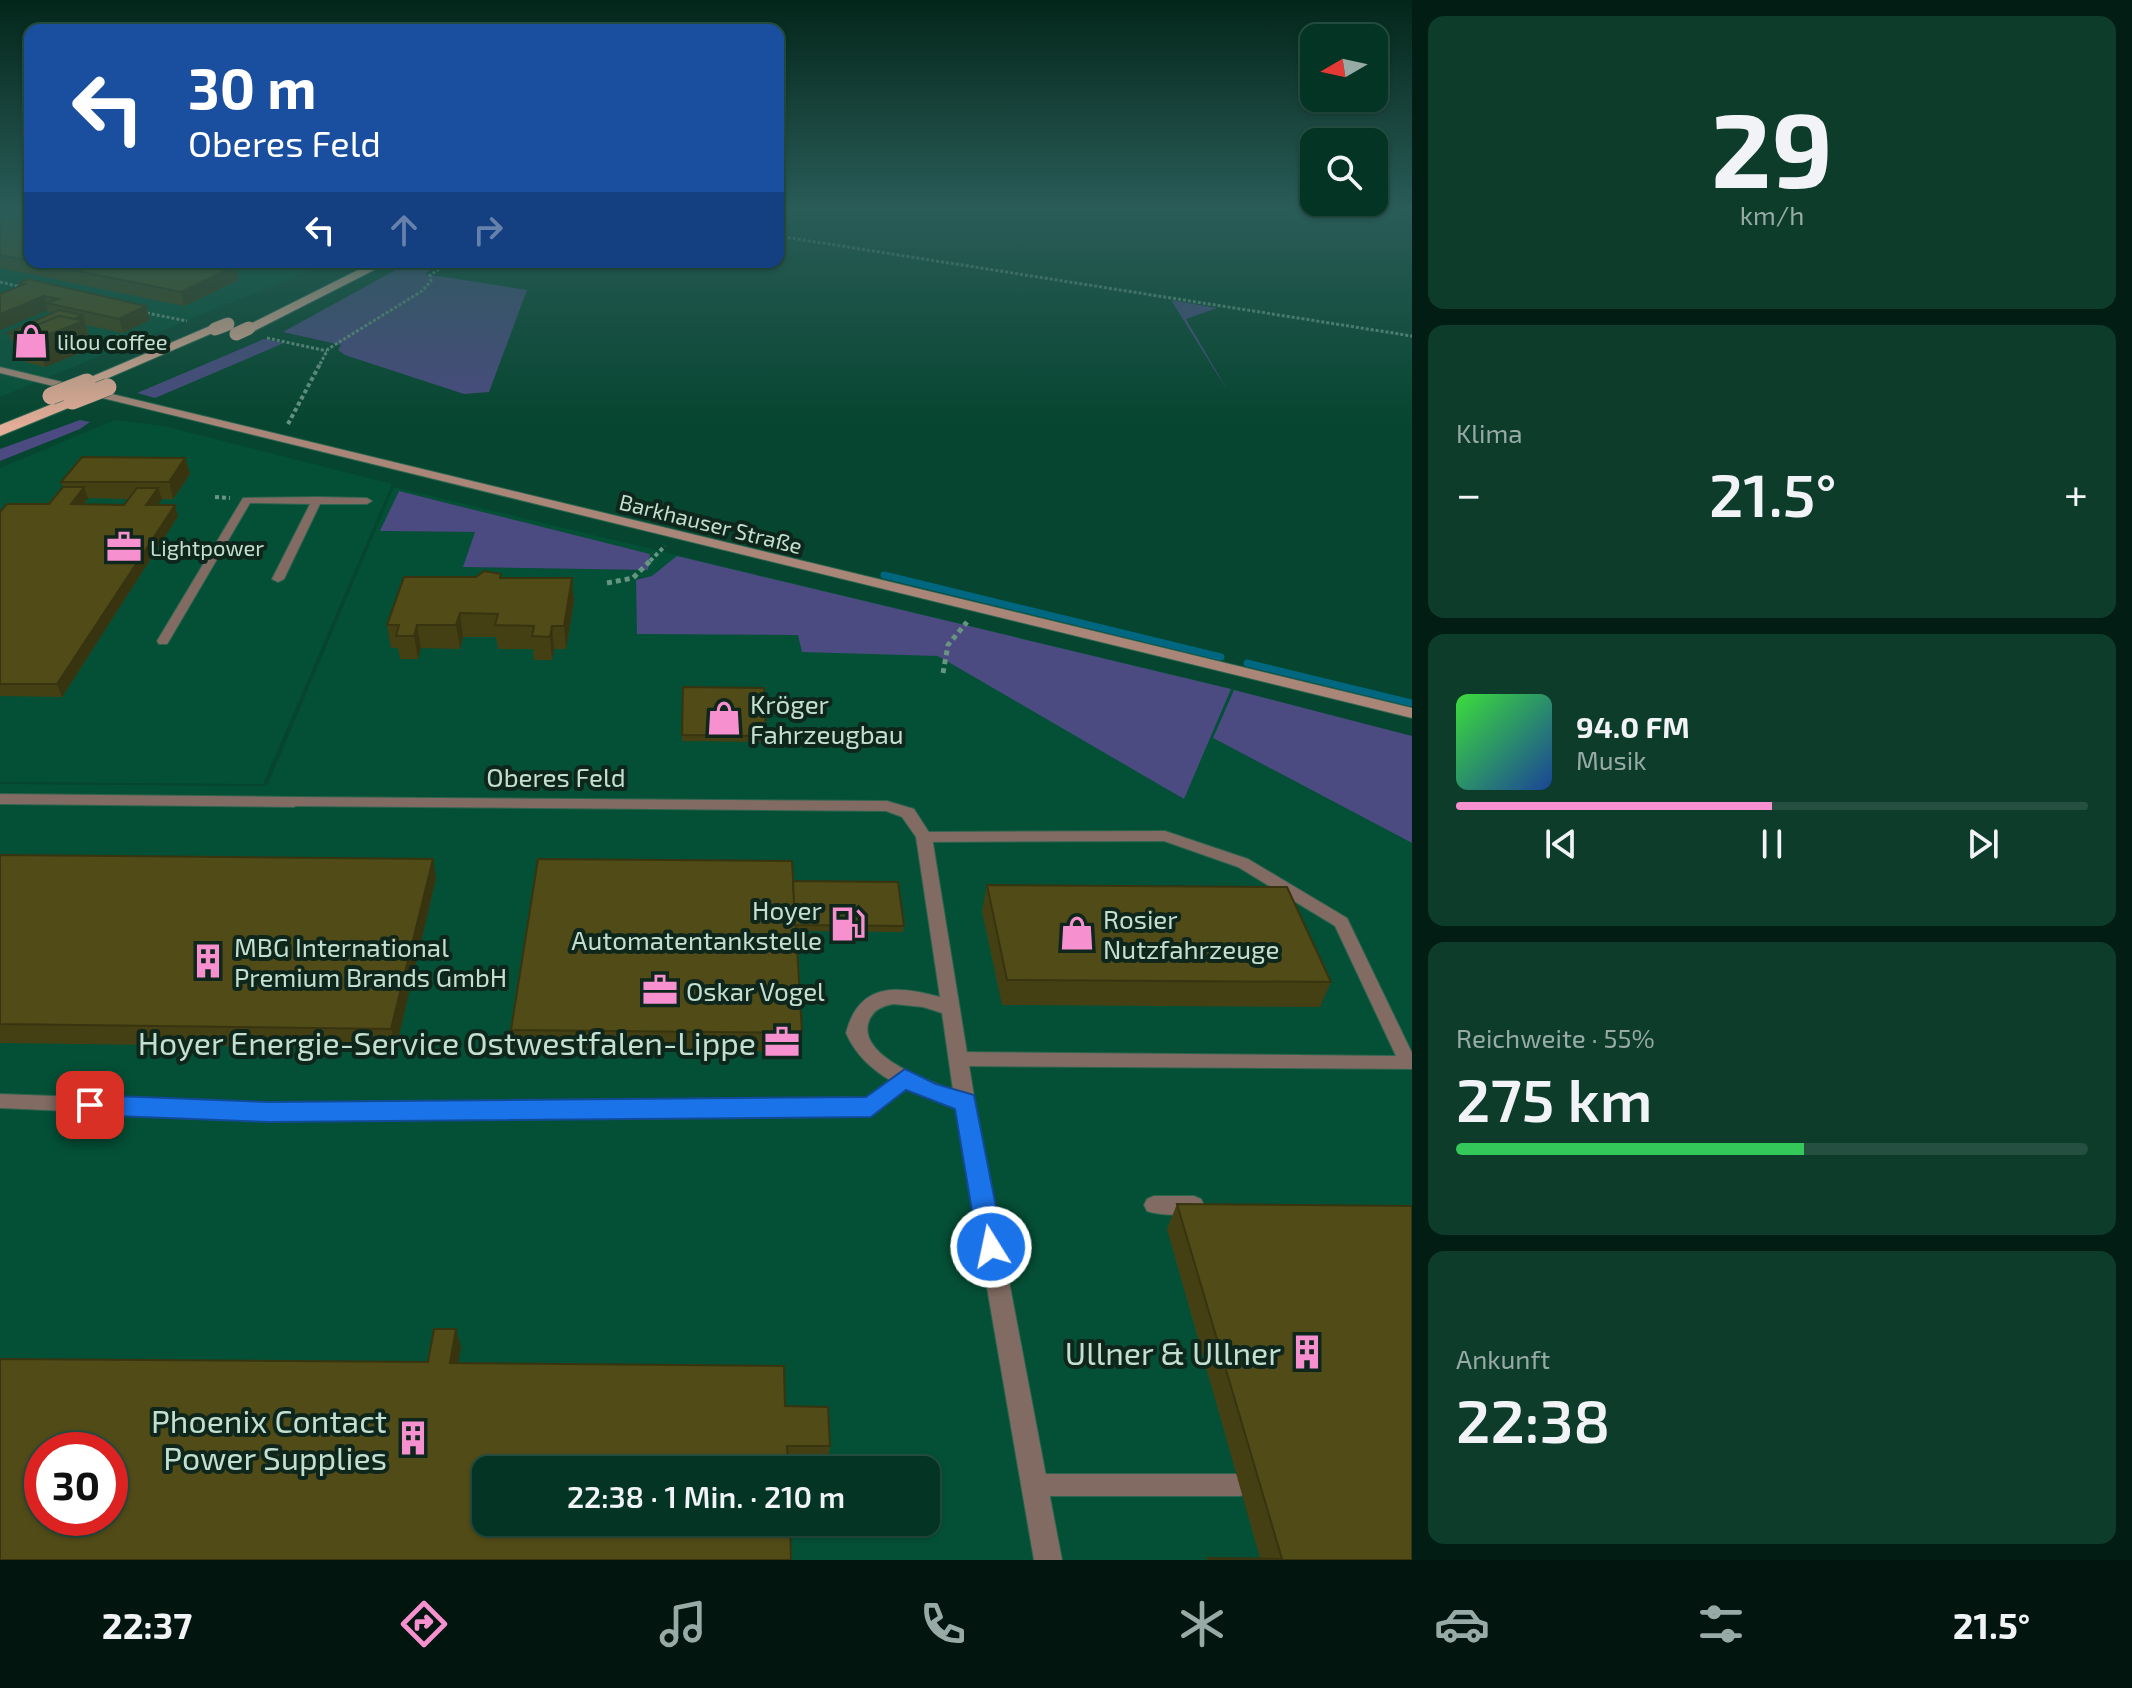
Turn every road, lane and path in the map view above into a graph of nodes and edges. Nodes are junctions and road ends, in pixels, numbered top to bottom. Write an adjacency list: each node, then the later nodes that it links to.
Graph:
1 (0, 282): 6 (path)
2 (324, 282): 9 (highway)
3 (339, 282): 9 (highway)
4 (430, 282): 12 (path)
5 (1063, 282): 10 (path)
6 (38, 290)
7 (137, 311): 8 (path)
8 (195, 323)
9 (232, 329): 14 (highway, bridge); 15 (highway, bridge)
10 (1412, 336)
11 (264, 337): 12 (path)
12 (327, 351): 16 (path)
13 (0, 370): 16 (street, Barkhauser Straße)
14 (0, 415)
15 (0, 429)
16 (270, 436): 25 (street, Barkhauser Straße)
17 (317, 500): 18 (lane); 20 (lane); 23 (lane)
18 (367, 501)
19 (668, 542): 21 (path)
20 (278, 579)
21 (607, 583)
22 (969, 618): 24 (path)
23 (163, 641)
24 (943, 673)
25 (1412, 713)
26 (0, 799): 27 (lane, Oberes Feld)
27 (294, 802): 28 (street, Oberes Feld)
28 (924, 837): 29 (street); 30 (lane)
29 (951, 1008): 30 (street); 31 (street)
30 (959, 1059): 33 (street)
31 (905, 1078): 32 (lane); 33 (street)
32 (0, 1101)
33 (965, 1102): 36 (street)
34 (1154, 1205): 35 (lane)
35 (1215, 1206)
36 (1034, 1485): 37 (lane); 38 (street)
37 (1240, 1485)
38 (1048, 1560)

